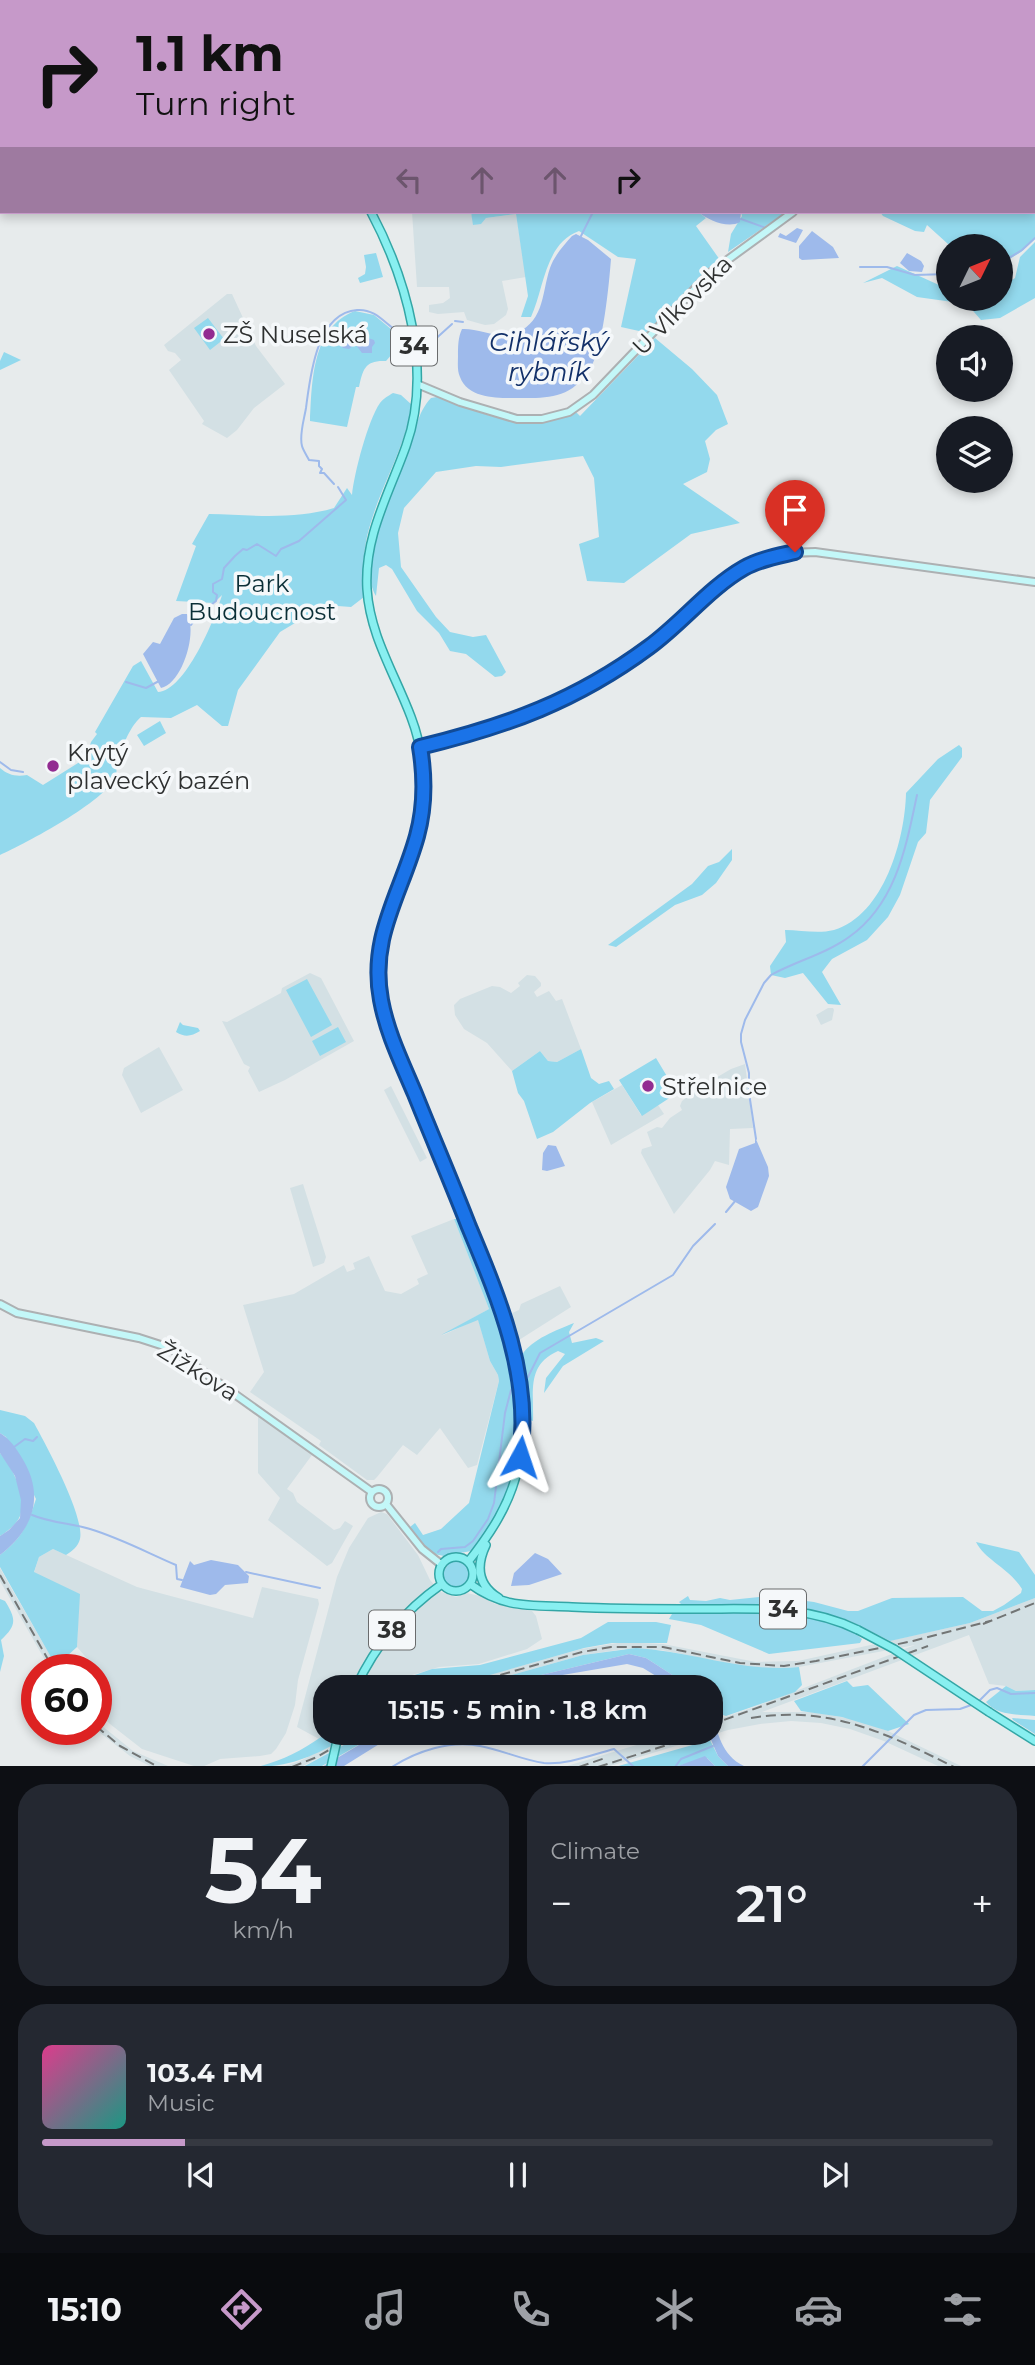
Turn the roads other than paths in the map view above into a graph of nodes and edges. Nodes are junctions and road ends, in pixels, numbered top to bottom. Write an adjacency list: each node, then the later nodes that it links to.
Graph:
1 (372, 214): 3 (main road, 34)
2 (790, 214): 3 (main road, U Vlkovska)
3 (417, 384): 5 (main road, 34)
4 (1035, 582): 5 (main road)
5 (420, 747): 9 (main road, 34)
6 (0, 1304): 7 (main road, Žižkova)
7 (372, 1492): 8 (main road, Žižkova); 8 (main road, Žižkova)
8 (386, 1504): 11 (main road, Žižkova)
9 (492, 1531): 10 (main road, 34); 14 (main road, 34)
10 (468, 1562): 11 (main road); 13 (main road)
11 (442, 1565): 12 (main road)
12 (442, 1584): 13 (main road); 15 (main road, 38)
13 (470, 1584): 14 (main road)
14 (512, 1604): 16 (main road, 34, bridge)
15 (363, 1675)
16 (1035, 1741)
17 (336, 1745): 18 (main road, bridge)
18 (331, 1766)

